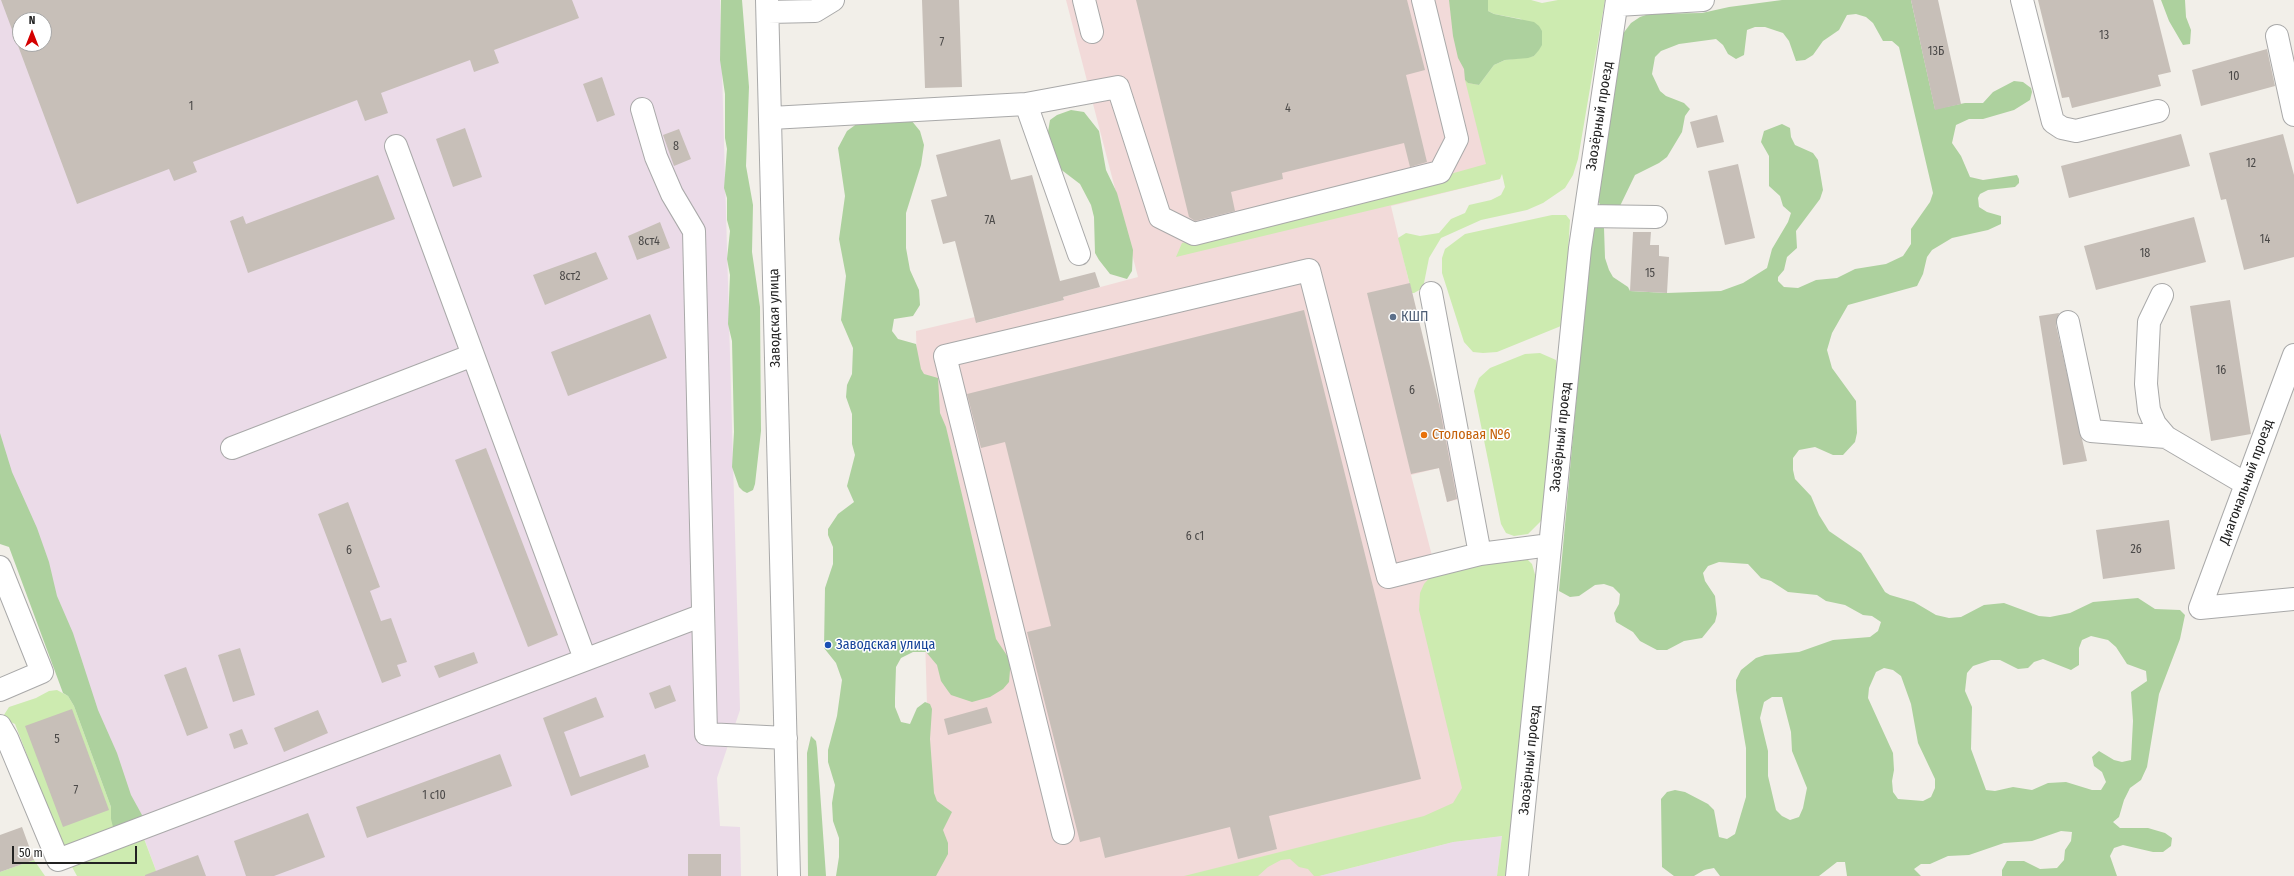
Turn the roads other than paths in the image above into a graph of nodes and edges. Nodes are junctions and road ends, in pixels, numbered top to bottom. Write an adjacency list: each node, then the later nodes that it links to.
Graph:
1 (833, 0): 7 (street)
2 (1084, 0): 8 (street)
3 (1423, 0): 10 (street)
4 (1703, 0): 6 (street)
5 (2022, 0): 12 (street)
6 (1617, 2): 16 (street, Заозёрный проезд)
7 (768, 6): 14 (street, Заводская улица)
8 (1092, 32)
9 (2277, 36): 13 (street)
10 (1026, 104): 14 (street); 18 (street)
11 (642, 109): 31 (street)
12 (2158, 111)
13 (2294, 115)
14 (770, 118): 35 (street, Заводская улица)
15 (396, 146): 22 (street)
16 (1584, 216): 17 (street); 27 (street, Заозёрный проезд)
17 (1656, 217)
18 (1079, 254)
19 (1431, 293): 28 (street)
20 (2162, 295): 24 (street)
21 (2068, 322): 24 (street)
22 (473, 355): 25 (street); 32 (street)
23 (2294, 355): 26 (street, Диагональный проезд)
24 (2166, 437): 26 (street)
25 (232, 448)
26 (2246, 484): 30 (street, Диагональный проезд)
27 (1550, 545): 28 (street); 38 (street, Заозёрный проезд)
28 (1480, 554): 36 (street)
29 (0, 567): 33 (street)
30 (2294, 599)
31 (703, 615): 32 (street); 35 (street)
32 (585, 659): 34 (street)
33 (0, 690)
34 (0, 726)
35 (786, 738): 37 (street, Заводская улица)
36 (1063, 833)
37 (789, 876)
38 (1517, 876)

